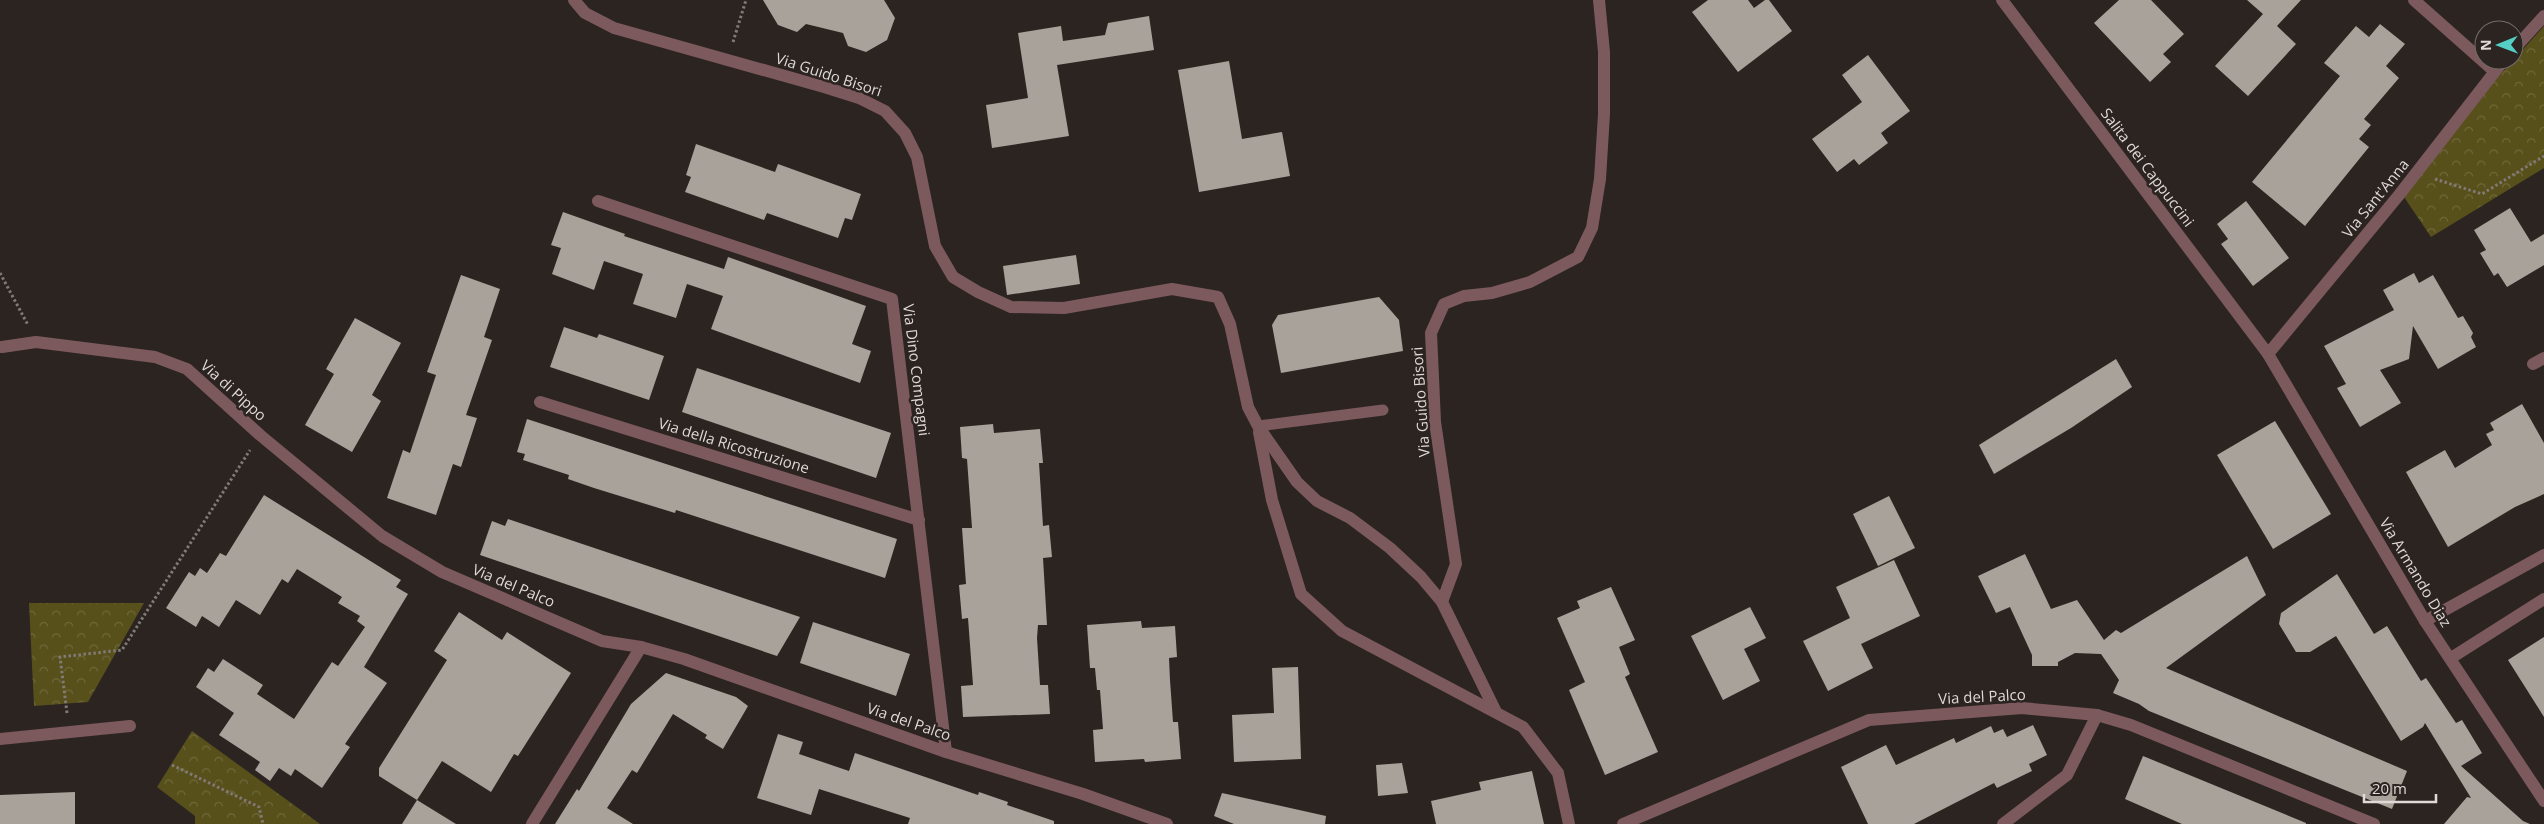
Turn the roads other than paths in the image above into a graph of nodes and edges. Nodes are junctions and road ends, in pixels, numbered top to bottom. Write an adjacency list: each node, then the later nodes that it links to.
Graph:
1 (574, 0): 13 (street, Via Guido Bisori)
2 (1599, 0): 18 (street, Via Guido Bisori)
3 (2002, 0): 10 (street, Salita dei Cappuccini)
4 (2414, 0): 7 (street)
5 (2544, 16): 6 (street)
6 (2524, 38)
7 (2494, 71): 10 (street, Via Sant'Anna)
8 (598, 201): 14 (street, Via Dino Compagni)
9 (1, 347): 15 (street, Via di Pippo)
10 (2268, 354): 19 (street, Via Armando Diaz)
11 (540, 402): 14 (street, Via della Ricostruzione)
12 (1383, 410): 13 (lane)
13 (1258, 426): 18 (street, Via Guido Bisori); 22 (street, Via Guido Bisori)
14 (919, 520): 26 (street, Via Dino Compagni)
15 (382, 536): 20 (street, Via del Palco)
16 (2544, 555): 19 (street)
17 (2544, 599): 21 (street)
18 (1442, 602): 22 (street, Via Guido Bisori)
19 (2425, 621): 21 (street, Via Armando Diaz)
20 (640, 647): 26 (street, Via del Palco); 28 (street)
21 (2451, 658): 27 (street, Via Armando Diaz)
22 (1496, 712): 30 (street, Via Guido Bisori)
23 (2097, 715): 31 (street, Via del Palco); 32 (street); 33 (street, Via del Palco)
24 (130, 726): 25 (street)
25 (0, 739)
26 (946, 752): 29 (street, Via del Palco)
27 (2544, 801)
28 (532, 824)
29 (1168, 824)
30 (1569, 824)
31 (1623, 824)
32 (2003, 824)
33 (2374, 824)

